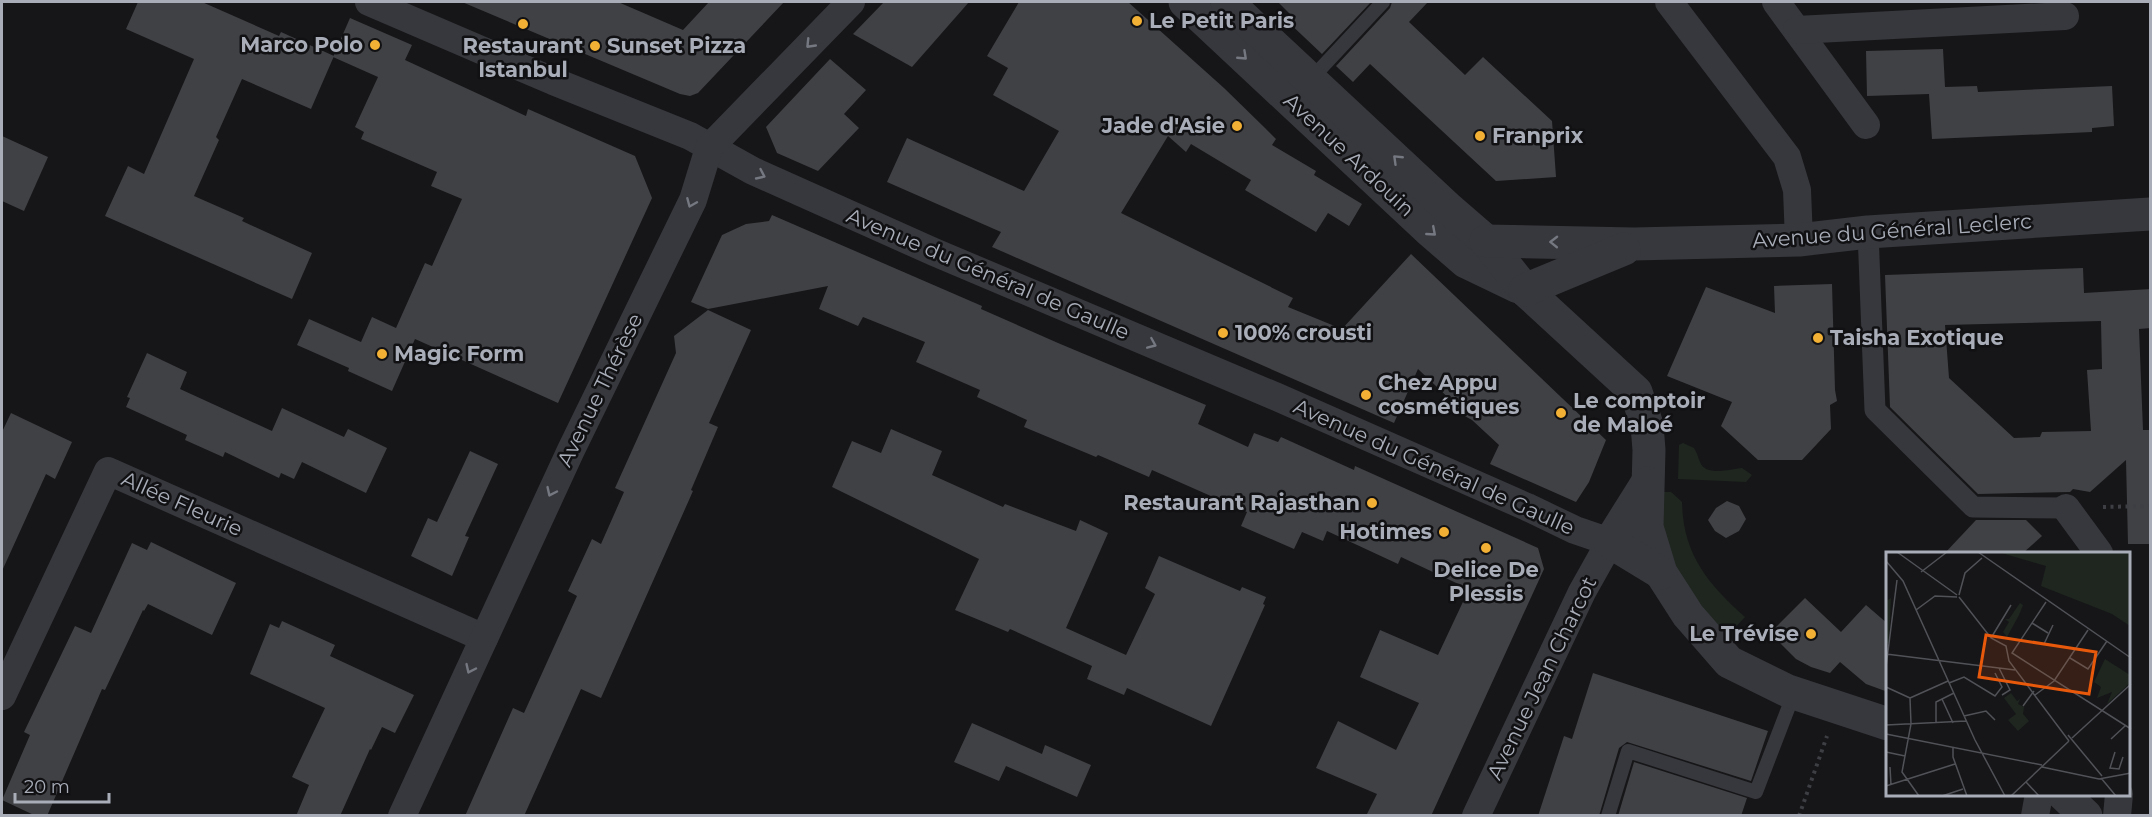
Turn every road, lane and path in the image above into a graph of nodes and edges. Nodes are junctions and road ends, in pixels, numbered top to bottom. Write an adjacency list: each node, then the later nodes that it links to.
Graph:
1 (369, 2): 12 (street, Avenue du Général de Gaulle)
2 (851, 2): 12 (street, Avenue Thérèse, one-way to 12)
3 (1185, 2): 18 (street, Avenue Ardouin, one-way to 18)
4 (1227, 2): 10 (street, Avenue Ardouin)
5 (1383, 2): 10 (lane)
6 (1669, 2): 15 (street)
7 (1776, 2): 9 (street)
8 (2065, 16): 9 (street)
9 (1797, 30): 11 (street)
10 (1311, 79): 16 (street, Avenue Ardouin, one-way to 10)
11 (1866, 125)
12 (709, 148): 22 (street, Avenue du Général de Gaulle, one-way to 22); 25 (street, Avenue Thérèse, one-way to 25)
13 (2151, 214): 14 (street, Avenue du Général Leclerc)
14 (1868, 232): 15 (street, Avenue du Général Leclerc); 21 (street)
15 (1799, 240): 17 (street, Avenue du Général Leclerc)
16 (1486, 241): 17 (street, Avenue du Général Leclerc, one-way to 16); 18 (street, Avenue Ardouin)
17 (1634, 244): 18 (street, Avenue du Général Leclerc)
18 (1525, 290): 19 (street, Avenue Ardouin)
19 (1647, 483): 22 (street, Avenue Ardouin); 24 (street, Avenue Ardouin)
20 (2151, 506): 21 (path)
21 (2066, 508): 23 (street)
22 (1610, 542): 24 (street, Avenue Ardouin); 34 (street, Avenue Jean Charcot)
23 (2098, 552)
24 (1660, 573): 26 (street, Avenue Ardouin)
25 (484, 638): 27 (street, Allée Fleurie); 33 (street, Avenue Thérèse, one-way to 33)
26 (1794, 693): 28 (street, Avenue Ardouin); 35 (lane)
27 (2, 696)
28 (1837, 707): 29 (street, Avenue Ardouin); 36 (path)
29 (1886, 723)
30 (2040, 796): 37 (street)
31 (2064, 796): 38 (street)
32 (2119, 796): 39 (street)
33 (402, 816)
34 (1476, 816)
35 (1608, 816)
36 (1799, 816)
37 (2035, 816)
38 (2086, 816)
39 (2117, 816)

